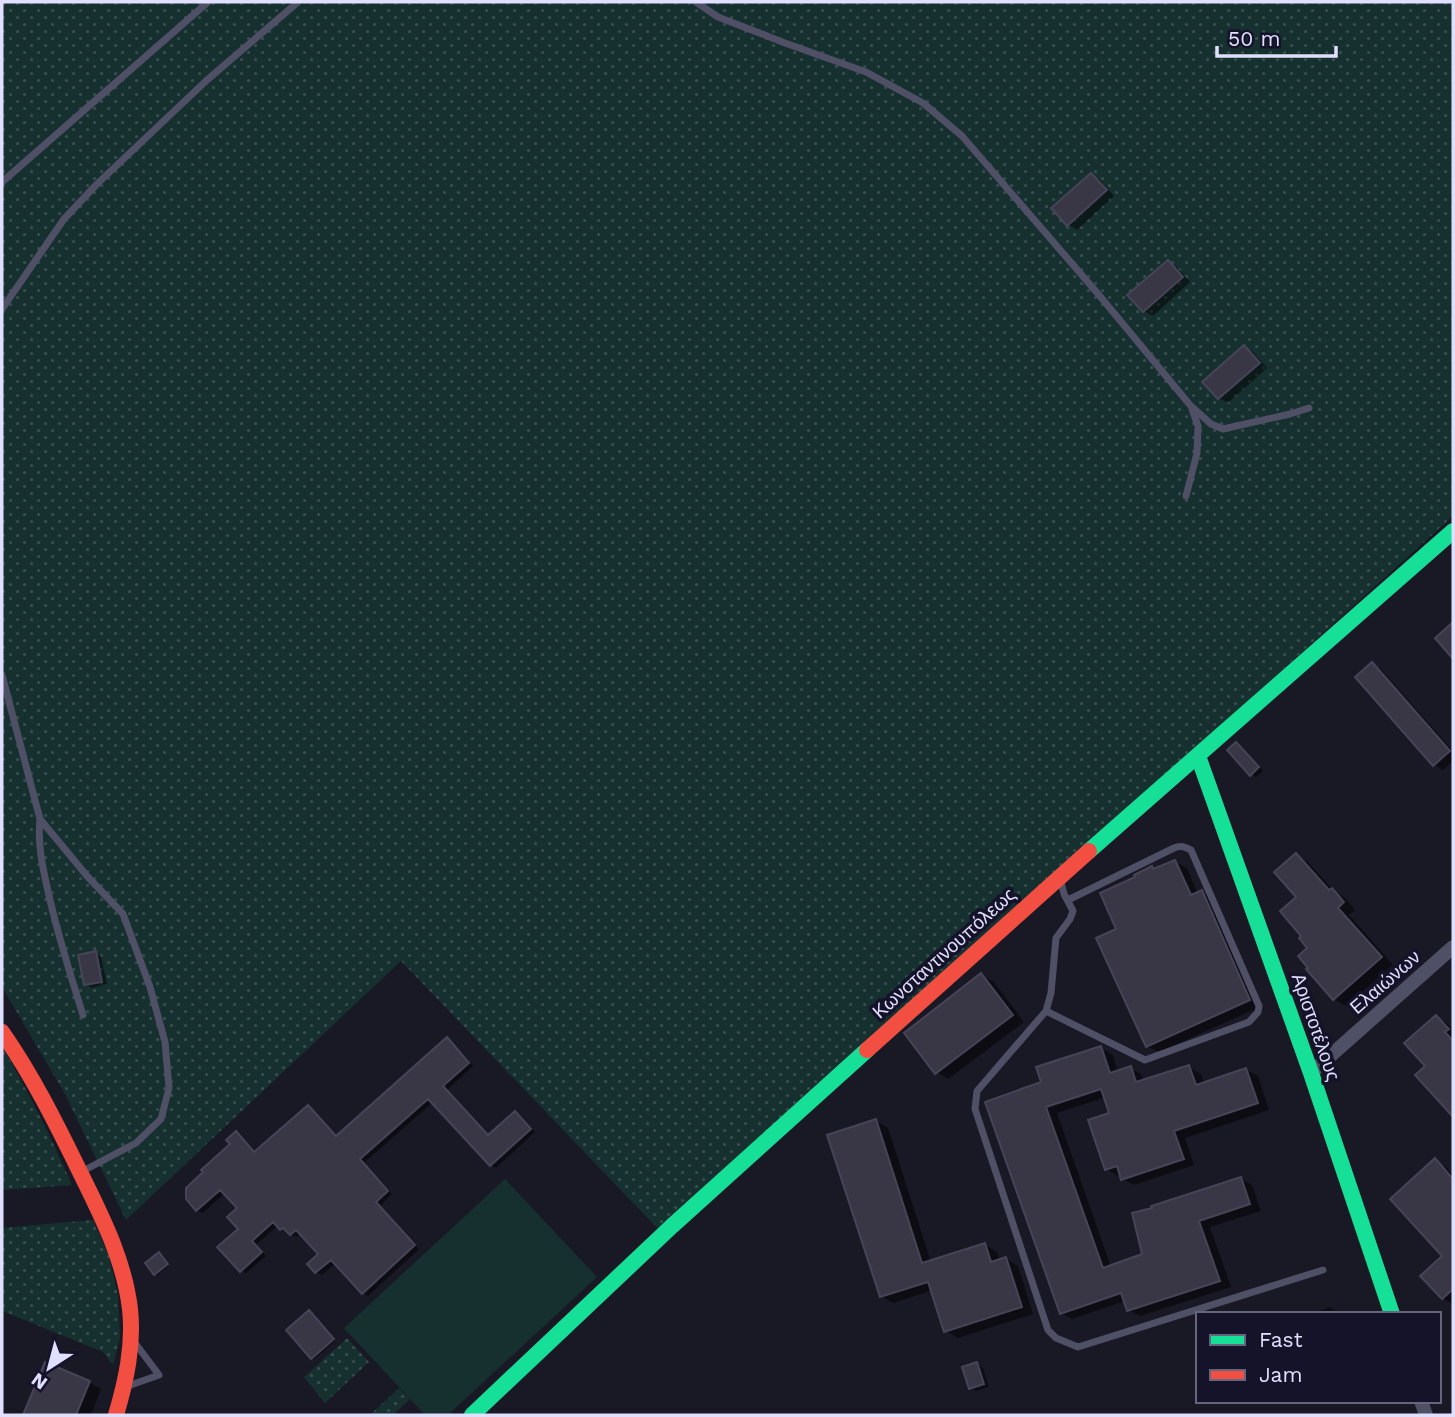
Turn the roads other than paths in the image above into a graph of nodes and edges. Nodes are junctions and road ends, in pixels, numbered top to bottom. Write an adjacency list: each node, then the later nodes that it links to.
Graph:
1 (208, 2): 4 (lane)
2 (298, 2): 5 (lane)
3 (696, 2): 6 (lane)
4 (2, 182)
5 (2, 309)
6 (1190, 405): 7 (lane); 8 (lane)
7 (1309, 408)
8 (1186, 496)
9 (1453, 531): 11 (street, Κωνσταντινουπόλεως)
10 (2, 675): 12 (lane)
11 (1198, 756): 13 (street, Κωνσταντινουπόλεως); 19 (street, Αριστοτέλους)
12 (40, 819): 17 (lane); 20 (lane)
13 (1059, 877): 14 (lane); 26 (street, Κωνσταντινουπόλεως)
14 (1068, 900): 16 (lane); 16 (lane)
15 (1453, 947): 19 (street, Ελαιώνων)
16 (1046, 1012): 21 (lane)
17 (83, 1015)
18 (2, 1032): 20 (street)
19 (1311, 1073): 22 (street, Αριστοτέλους)
20 (80, 1173): 23 (street)
21 (1323, 1270)
22 (1391, 1312)
23 (131, 1338): 24 (street); 24 (lane)
24 (125, 1388): 25 (street)
25 (117, 1415)
26 (472, 1415)

